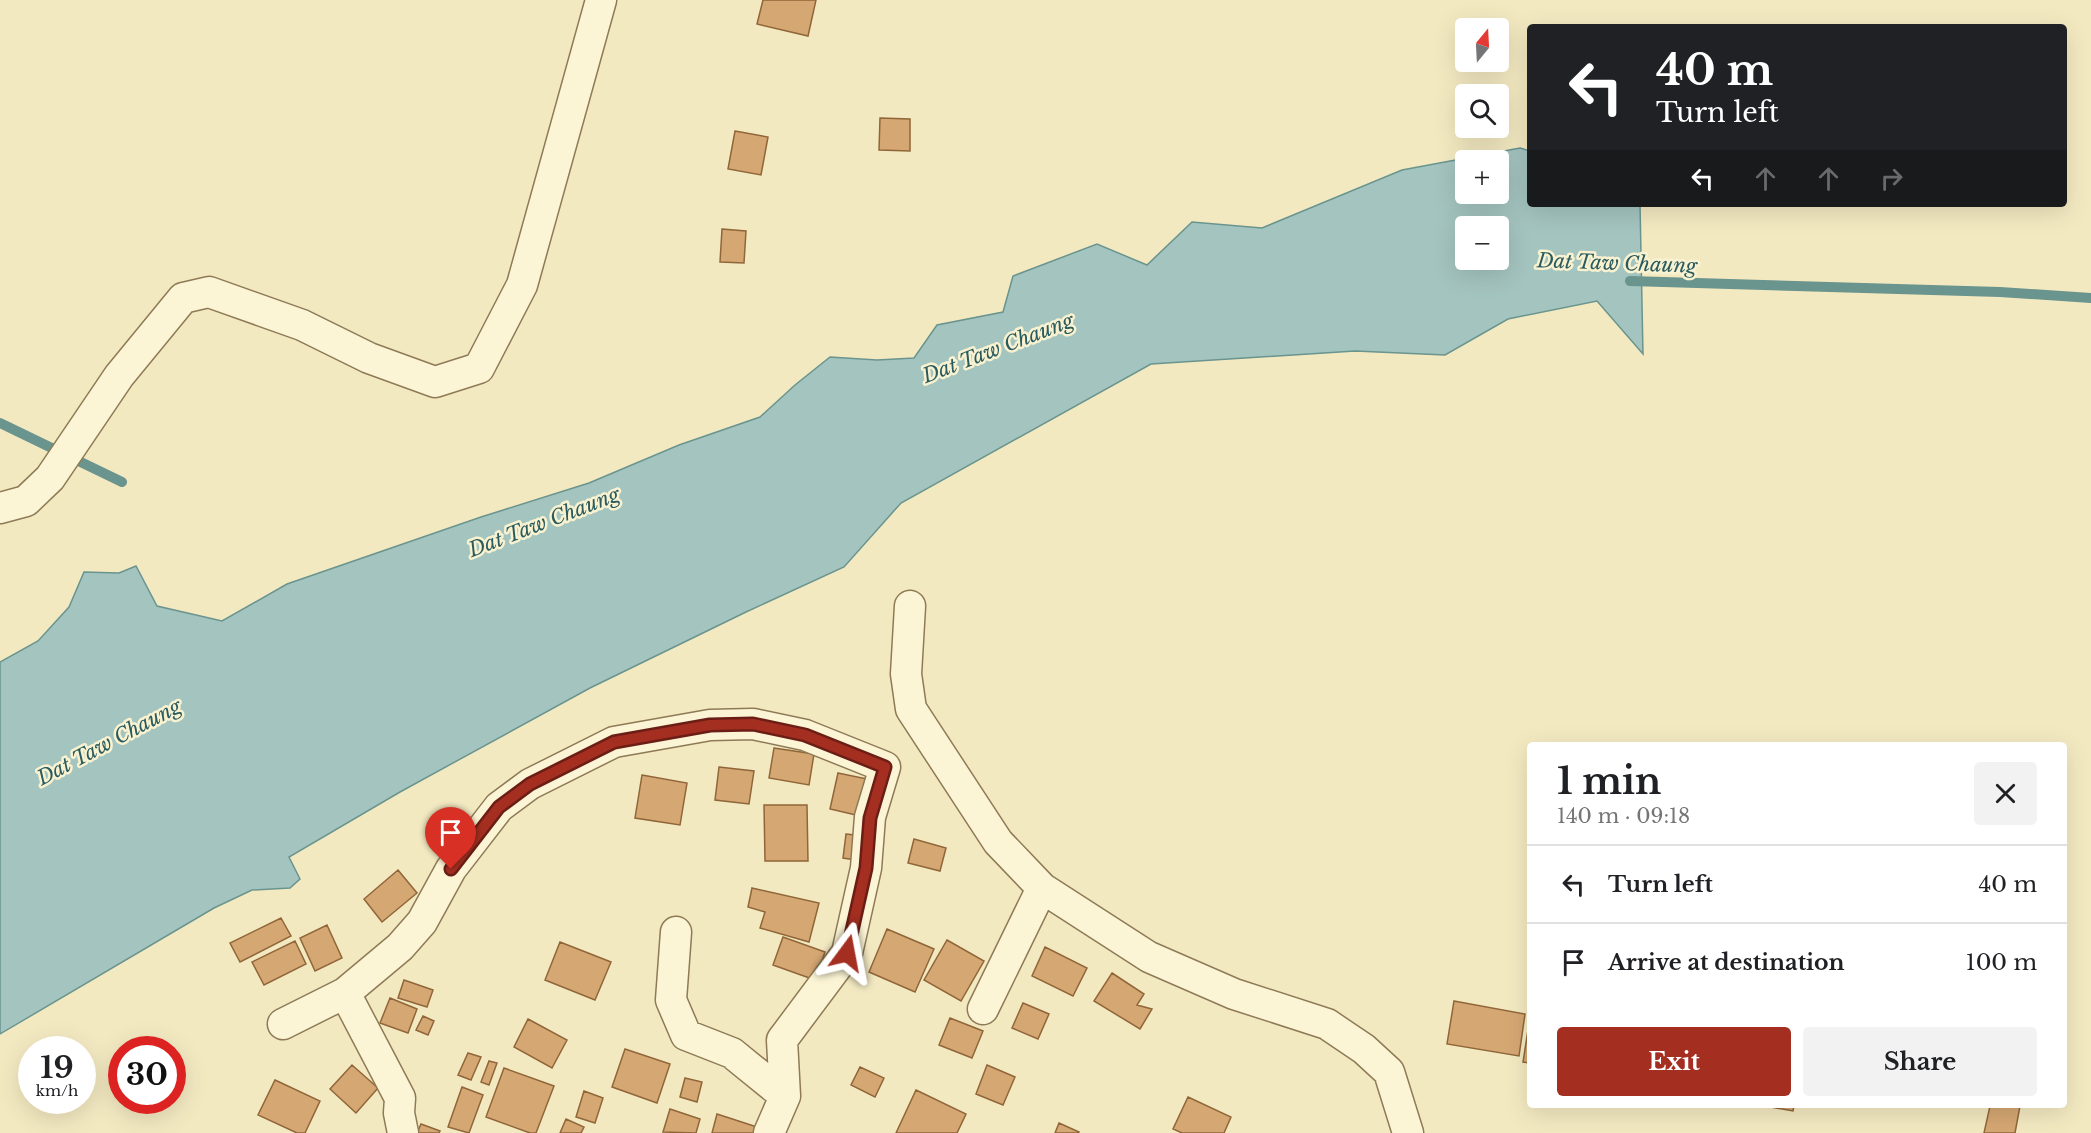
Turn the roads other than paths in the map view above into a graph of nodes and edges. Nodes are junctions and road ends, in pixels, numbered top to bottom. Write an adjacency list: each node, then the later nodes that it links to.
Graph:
1 (602, 0): 2 (street)
2 (0, 508)
3 (910, 606): 4 (street)
4 (1042, 888): 7 (street); 12 (street)
5 (676, 932): 9 (street)
6 (345, 993): 8 (street); 9 (street); 10 (street)
7 (983, 1009)
8 (284, 1024)
9 (785, 1096): 11 (street)
10 (403, 1133)
11 (769, 1133)
12 (1408, 1133)

